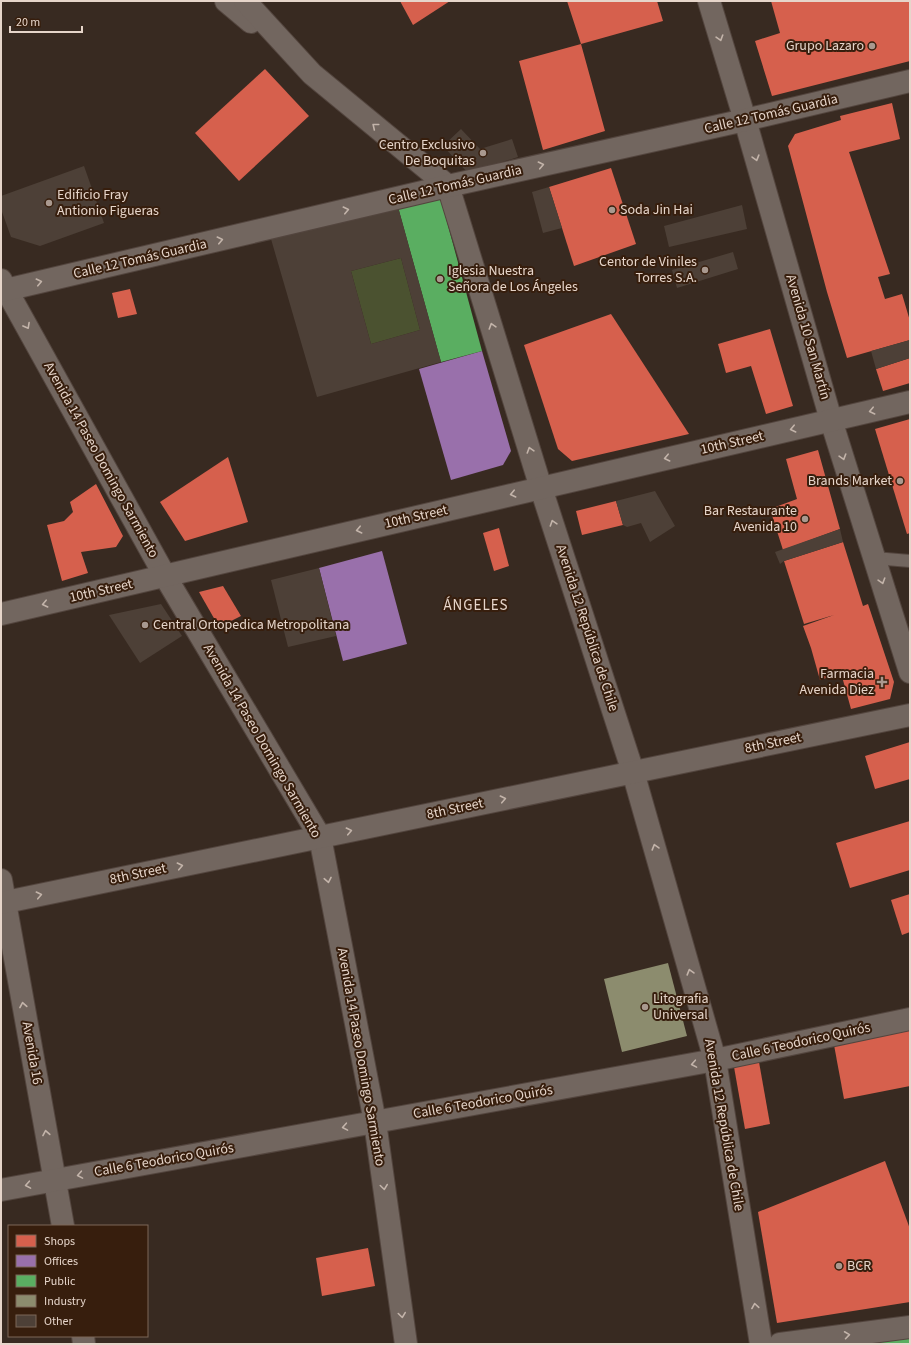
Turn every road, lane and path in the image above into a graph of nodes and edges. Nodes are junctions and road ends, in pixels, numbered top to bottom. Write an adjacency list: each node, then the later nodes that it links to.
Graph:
1 (226, 1): 4 (street)
2 (245, 1): 4 (street)
3 (709, 1): 6 (street, Avenida 10 San Martín, one-way to 6)
4 (312, 74): 7 (street, one-way to 4)
5 (910, 81): 6 (street, Calle 12 Tomás Guardia)
6 (745, 120): 7 (street, Calle 12 Tomás Guardia, one-way to 6); 10 (street, Avenida 10 San Martín, one-way to 10)
7 (448, 186): 8 (street, Calle 12 Tomás Guardia, one-way to 7); 11 (street, Avenida 12 República de Chile, one-way to 7)
8 (3, 287): 14 (street, Avenida 14 Paseo Domingo Sarmiento, one-way to 14)
9 (910, 402): 10 (street, 10th Street, one-way to 10)
10 (831, 420): 11 (street, 10th Street, one-way to 11); 12 (street, Avenida 10 San Martín, one-way to 12)
11 (541, 488): 14 (street, 10th Street, one-way to 14); 18 (street, Avenida 12 República de Chile, one-way to 11)
12 (874, 558): 13 (lane); 16 (street, Avenida 10 San Martín, one-way to 16)
13 (910, 561)
14 (165, 576): 15 (street, 10th Street, one-way to 15); 19 (street, Avenida 14 Paseo Domingo Sarmiento)
15 (1, 614)
16 (908, 658)
17 (910, 715): 18 (street, 8th Street)
18 (633, 772): 19 (street, 8th Street, one-way to 18); 23 (street, Avenida 12 República de Chile, one-way to 18)
19 (320, 837): 21 (street, 8th Street, one-way to 19); 24 (street, Avenida 14 Paseo Domingo Sarmiento, one-way to 24)
20 (1, 880): 21 (street, Avenida 16)
21 (3, 902): 25 (street, Avenida 16, one-way to 21)
22 (910, 1019): 23 (street, Calle 6 Teodorico Quirós)
23 (715, 1060): 24 (street, Calle 6 Teodorico Quirós, one-way to 24); 30 (street, Avenida 12 República de Chile, one-way to 23)
24 (375, 1122): 25 (street, Calle 6 Teodorico Quirós, one-way to 25); 29 (street, Avenida 14 Paseo Domingo Sarmiento, one-way to 29)
25 (54, 1180): 26 (street, Calle 6 Teodorico Quirós, one-way to 26); 27 (street, Avenida 16)
26 (1, 1190)
27 (63, 1225)
28 (910, 1327): 31 (street, one-way to 28)
29 (406, 1344)
30 (761, 1344)
31 (780, 1344)

